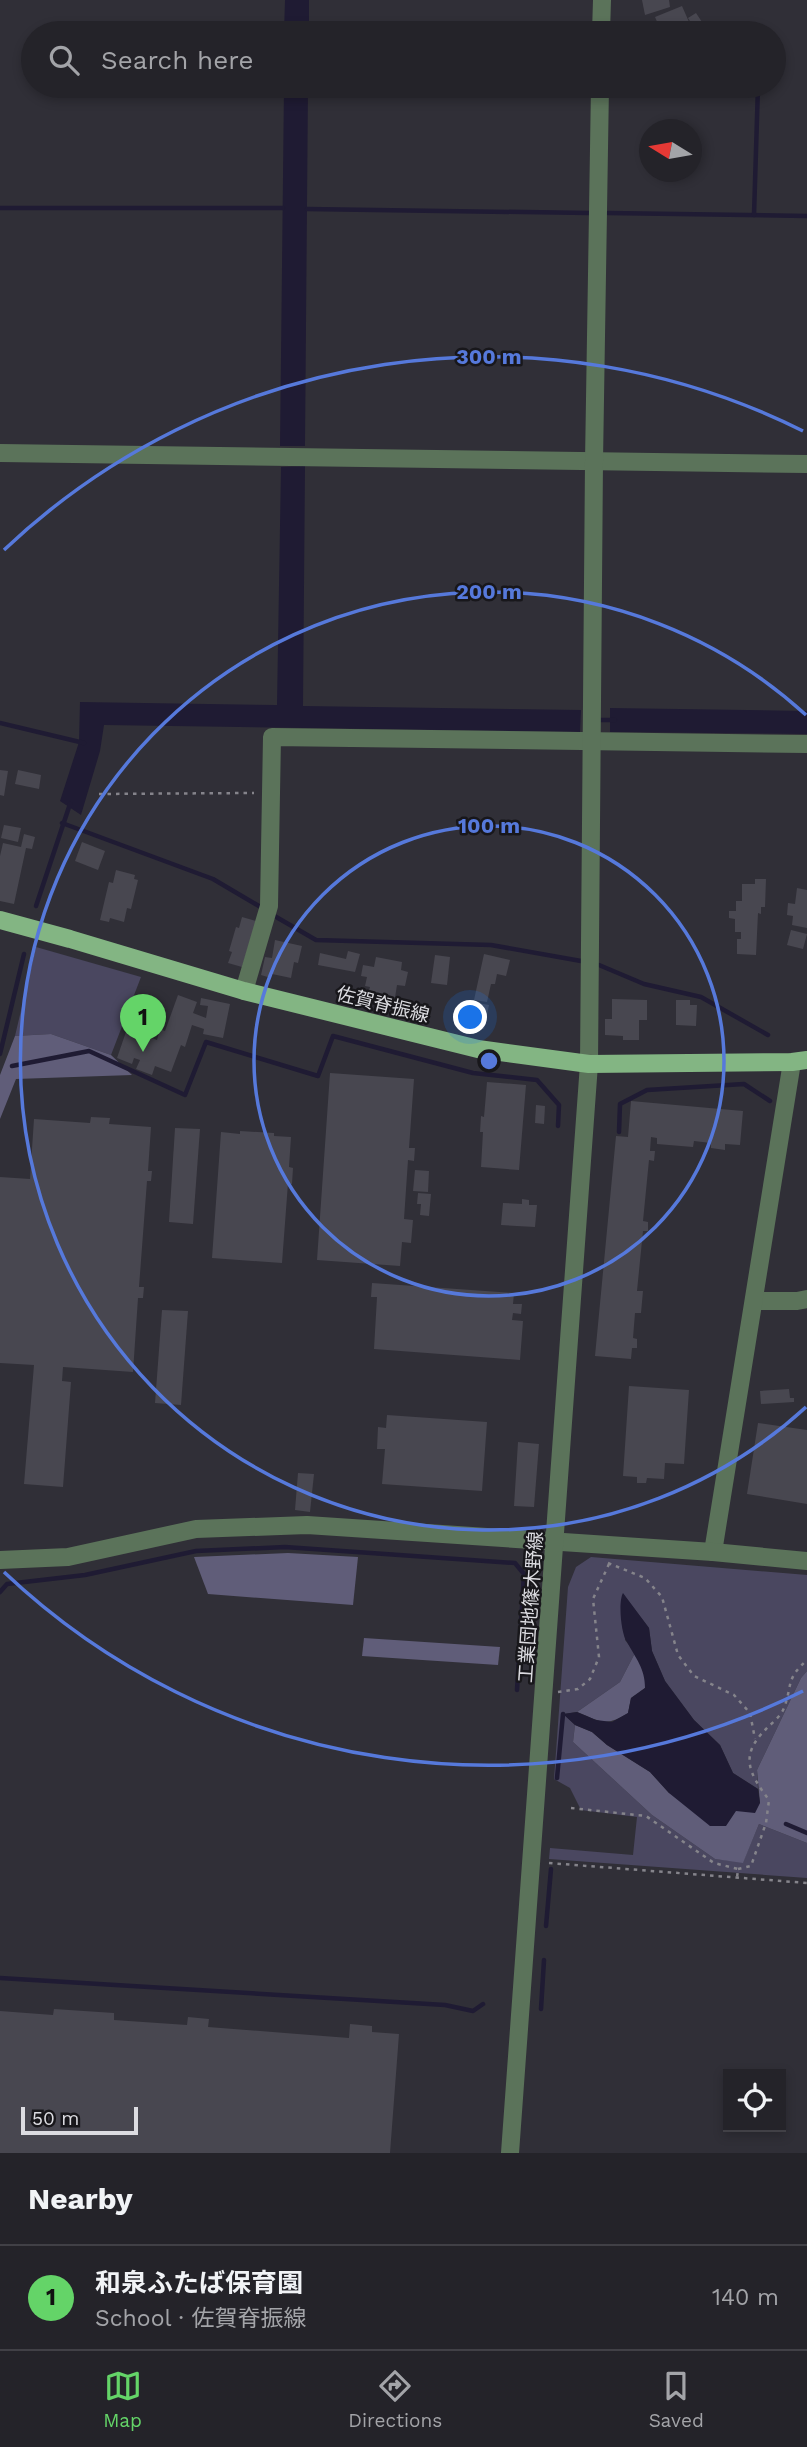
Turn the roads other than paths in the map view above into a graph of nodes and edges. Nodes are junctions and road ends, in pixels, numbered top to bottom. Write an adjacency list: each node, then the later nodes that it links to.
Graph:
1 (602, 0): 2 (street)
2 (601, 21)
3 (600, 98): 5 (street, 工業団地篠木野線)
4 (0, 453): 5 (street)
5 (594, 462): 6 (street); 7 (street, 工業団地篠木野線)
6 (807, 464)
7 (592, 728): 8 (street); 10 (street); 12 (street, 工業団地篠木野線)
8 (807, 744)
9 (0, 920): 10 (main road, 佐賀脊振線)
10 (244, 991): 12 (main road, 佐賀脊振線)
11 (800, 1061): 12 (main road, 佐賀脊振線); 14 (street)
12 (589, 1064): 15 (street, 工業団地篠木野線)
13 (807, 1299): 14 (street)
14 (754, 1301): 16 (street)
15 (556, 1541): 16 (street); 17 (street); 19 (street, 工業団地篠木野線)
16 (713, 1552): 18 (street)
17 (0, 1560)
18 (807, 1561)
19 (510, 2153)

